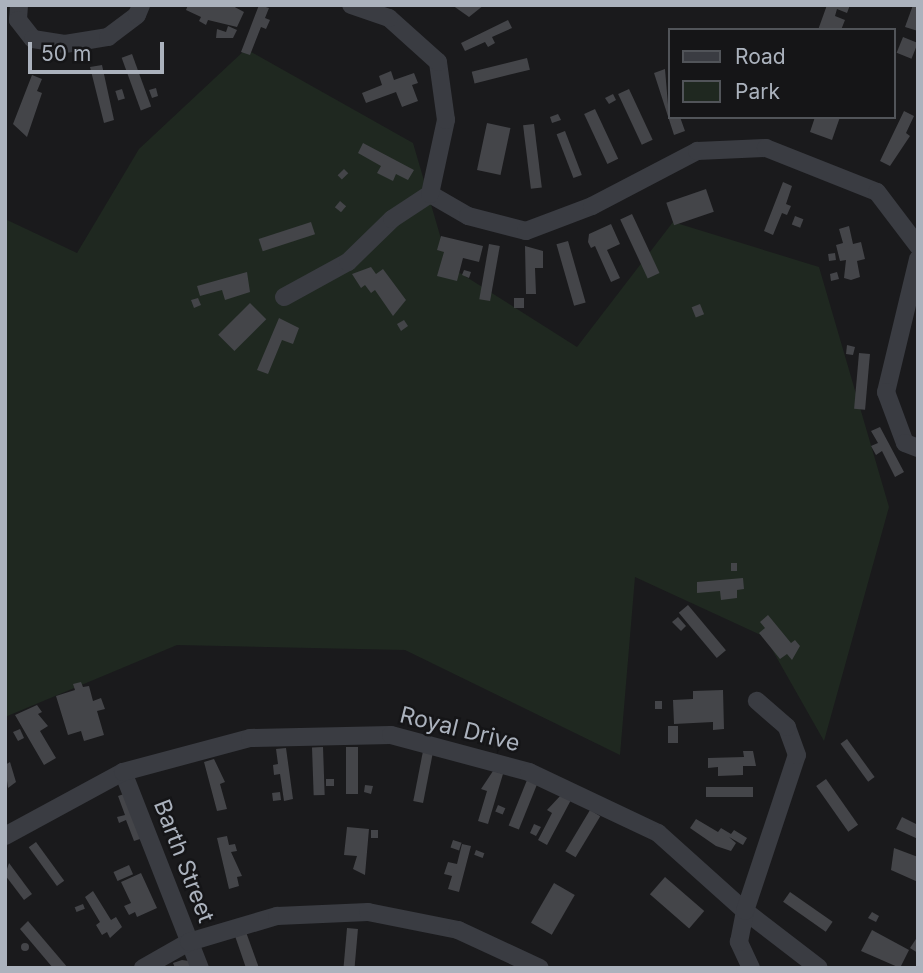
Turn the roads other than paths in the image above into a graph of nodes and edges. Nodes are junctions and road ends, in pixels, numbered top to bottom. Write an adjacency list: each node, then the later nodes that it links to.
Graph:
1 (19, 5): 2 (street)
2 (141, 5)
3 (351, 5): 4 (street)
4 (430, 194): 5 (street); 7 (street)
5 (918, 246)
6 (918, 259): 8 (street)
7 (284, 297)
8 (918, 448)
9 (757, 701): 12 (street)
10 (123, 772): 11 (street, Royal Drive); 12 (street, Royal Drive); 13 (street, Barth Street)
11 (5, 836)
12 (745, 911): 17 (street); 18 (street, Royal Drive)
13 (189, 942): 14 (street); 15 (street, Barth Street); 16 (street)
14 (143, 968)
15 (200, 968)
16 (540, 968)
17 (751, 968)
18 (819, 968)

